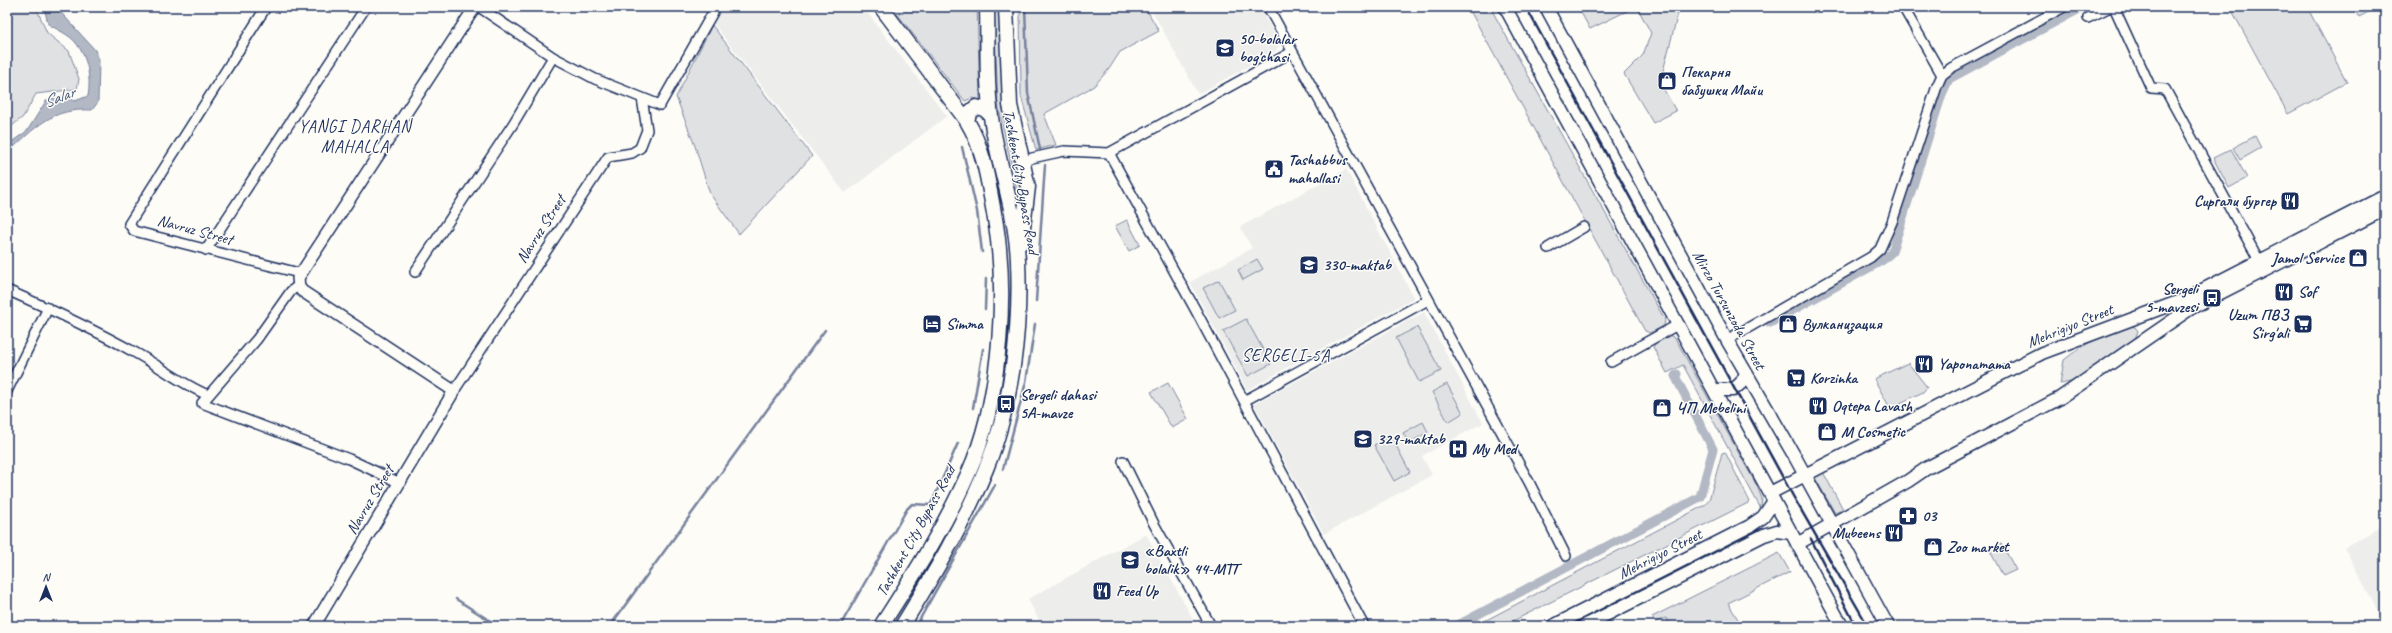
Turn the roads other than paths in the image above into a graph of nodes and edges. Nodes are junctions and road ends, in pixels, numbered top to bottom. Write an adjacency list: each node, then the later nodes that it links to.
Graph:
1 (266, 7): 29 (street, Navruz Street)
2 (366, 7): 29 (street)
3 (475, 7): 33 (street)
4 (479, 7): 18 (street)
5 (716, 7): 20 (street)
6 (881, 7): 22 (highway, Tashkent City Bypass Road)
7 (987, 7): 21 (highway, Tashkent City Bypass Road)
8 (1006, 7): 24 (highway)
9 (1268, 7): 17 (street)
10 (1505, 7): 38 (main road)
11 (1546, 7): 39 (main road, Mirzo Tursunzoda Street)
12 (1903, 7): 19 (street)
13 (2064, 7): 19 (street)
14 (2110, 7): 16 (street)
15 (2114, 7): 31 (street)
16 (2088, 18)
17 (1292, 52): 23 (street); 36 (street)
18 (553, 57): 20 (street); 32 (street)
19 (1942, 75): 39 (street)
20 (642, 98): 44 (street, Navruz Street)
21 (991, 115): 22 (highway); 30 (highway, Tashkent City Bypass Road)
22 (966, 121): 54 (highway, Tashkent City Bypass Road)
23 (1109, 153): 24 (street); 46 (street)
24 (1024, 162): 30 (highway)
25 (2385, 196): 31 (main road, Mehrigiyo Street)
26 (2385, 209): 31 (main road, Mehrigiyo Street)
27 (1584, 227): 28 (street)
28 (1548, 248)
29 (206, 250): 33 (street, Navruz Street)
30 (1018, 261): 55 (highway, Tashkent City Bypass Road)
31 (2262, 266): 48 (main road, Mehrigiyo Street); 51 (main road, Mehrigiyo Street)
32 (415, 272)
33 (299, 273): 34 (street)
34 (298, 285): 44 (street); 45 (street)
35 (7, 290): 37 (street)
36 (1428, 300): 46 (street); 53 (street)
37 (48, 308): 43 (street); 45 (street)
38 (1679, 324): 40 (street); 42 (main road)
39 (1727, 340): 41 (main road, Mirzo Tursunzoda Street)
40 (1611, 362)
41 (1746, 374): 42 (main road); 48 (main road, Mirzo Tursunzoda Street)
42 (1715, 390): 50 (main road)
43 (7, 391)
44 (454, 391): 49 (street, Navruz Street)
45 (208, 395): 49 (street)
46 (1244, 401): 59 (street)
47 (1123, 461): 58 (street)
48 (1805, 474): 50 (main road, Mehrigiyo Street); 51 (main road, Mirzo Tursunzoda Street)
49 (400, 483): 56 (street, Navruz Street)
50 (1772, 497): 52 (main road); 60 (main road, Mehrigiyo Street)
51 (1833, 524): 52 (main road, Mehrigiyo Street); 63 (main road, Mirzo Tursunzoda Street)
52 (1794, 539): 61 (main road, Mehrigiyo Street); 62 (main road)
53 (1566, 556)
54 (890, 611): 55 (highway); 57 (highway, Tashkent City Bypass Road)
55 (904, 623)
56 (314, 626)
57 (881, 626)
58 (1211, 626)
59 (1364, 626)
60 (1553, 626)
61 (1584, 626)
62 (1842, 626)
63 (1888, 626)

